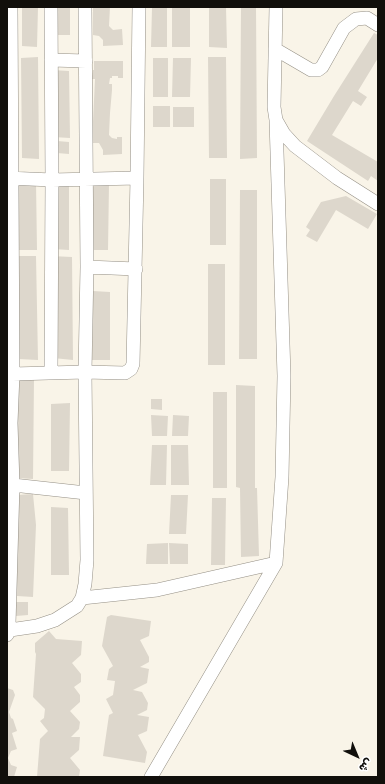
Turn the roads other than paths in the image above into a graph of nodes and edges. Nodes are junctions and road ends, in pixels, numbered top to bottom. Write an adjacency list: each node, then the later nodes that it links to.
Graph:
1 (51, 7): 8 (street)
2 (85, 7): 9 (street)
3 (139, 7): 12 (street)
4 (276, 7): 7 (street)
5 (9, 13): 11 (street)
6 (378, 25): 7 (street)
7 (275, 49): 10 (street)
8 (51, 60): 9 (street); 14 (street)
9 (86, 61): 13 (street)
10 (276, 120): 15 (street); 25 (street)
11 (9, 178): 14 (street); 16 (street)
12 (138, 178): 13 (street); 18 (street)
13 (87, 179): 14 (street); 17 (street)
14 (52, 180): 20 (street)
15 (378, 204)
16 (9, 218): 21 (street)
17 (87, 267): 18 (street); 19 (street)
18 (136, 269): 19 (street)
19 (85, 372): 20 (street); 24 (street)
20 (51, 373): 21 (street)
21 (12, 374): 22 (street)
22 (9, 423): 23 (street)
23 (13, 485): 24 (street); 27 (street)
24 (86, 493): 26 (street)
25 (276, 563): 26 (street); 28 (street)
26 (82, 598): 27 (street)
27 (8, 633)
28 (151, 777)

